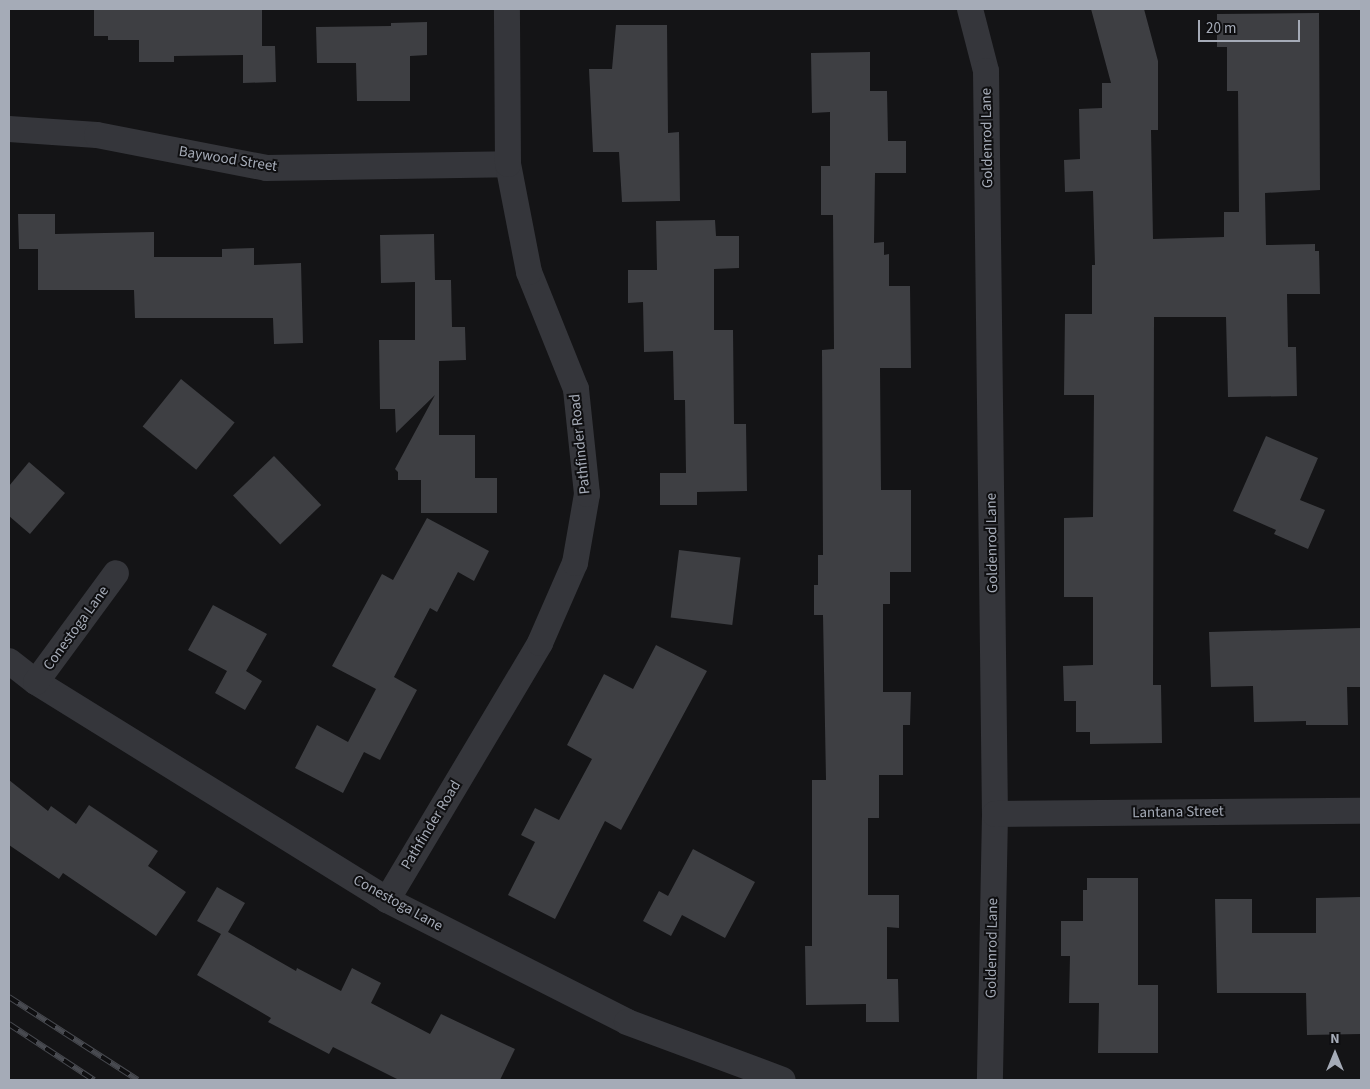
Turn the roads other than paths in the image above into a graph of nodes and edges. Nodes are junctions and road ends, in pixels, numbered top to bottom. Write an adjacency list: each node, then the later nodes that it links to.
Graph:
1 (507, 9): 4 (street, Pathfinder Road)
2 (970, 9): 9 (street, Goldenrod Lane)
3 (9, 129): 4 (street, Baywood Street)
4 (508, 164): 10 (street, Pathfinder Road)
5 (116, 573): 7 (street, Conestoga Lane)
6 (9, 661): 7 (street, Conestoga Lane)
7 (36, 682): 10 (street, Conestoga Lane)
8 (1361, 811): 9 (street, Lantana Street)
9 (995, 814): 12 (street, Goldenrod Lane)
10 (387, 900): 11 (street, Conestoga Lane)
11 (783, 1080)
12 (990, 1080)

